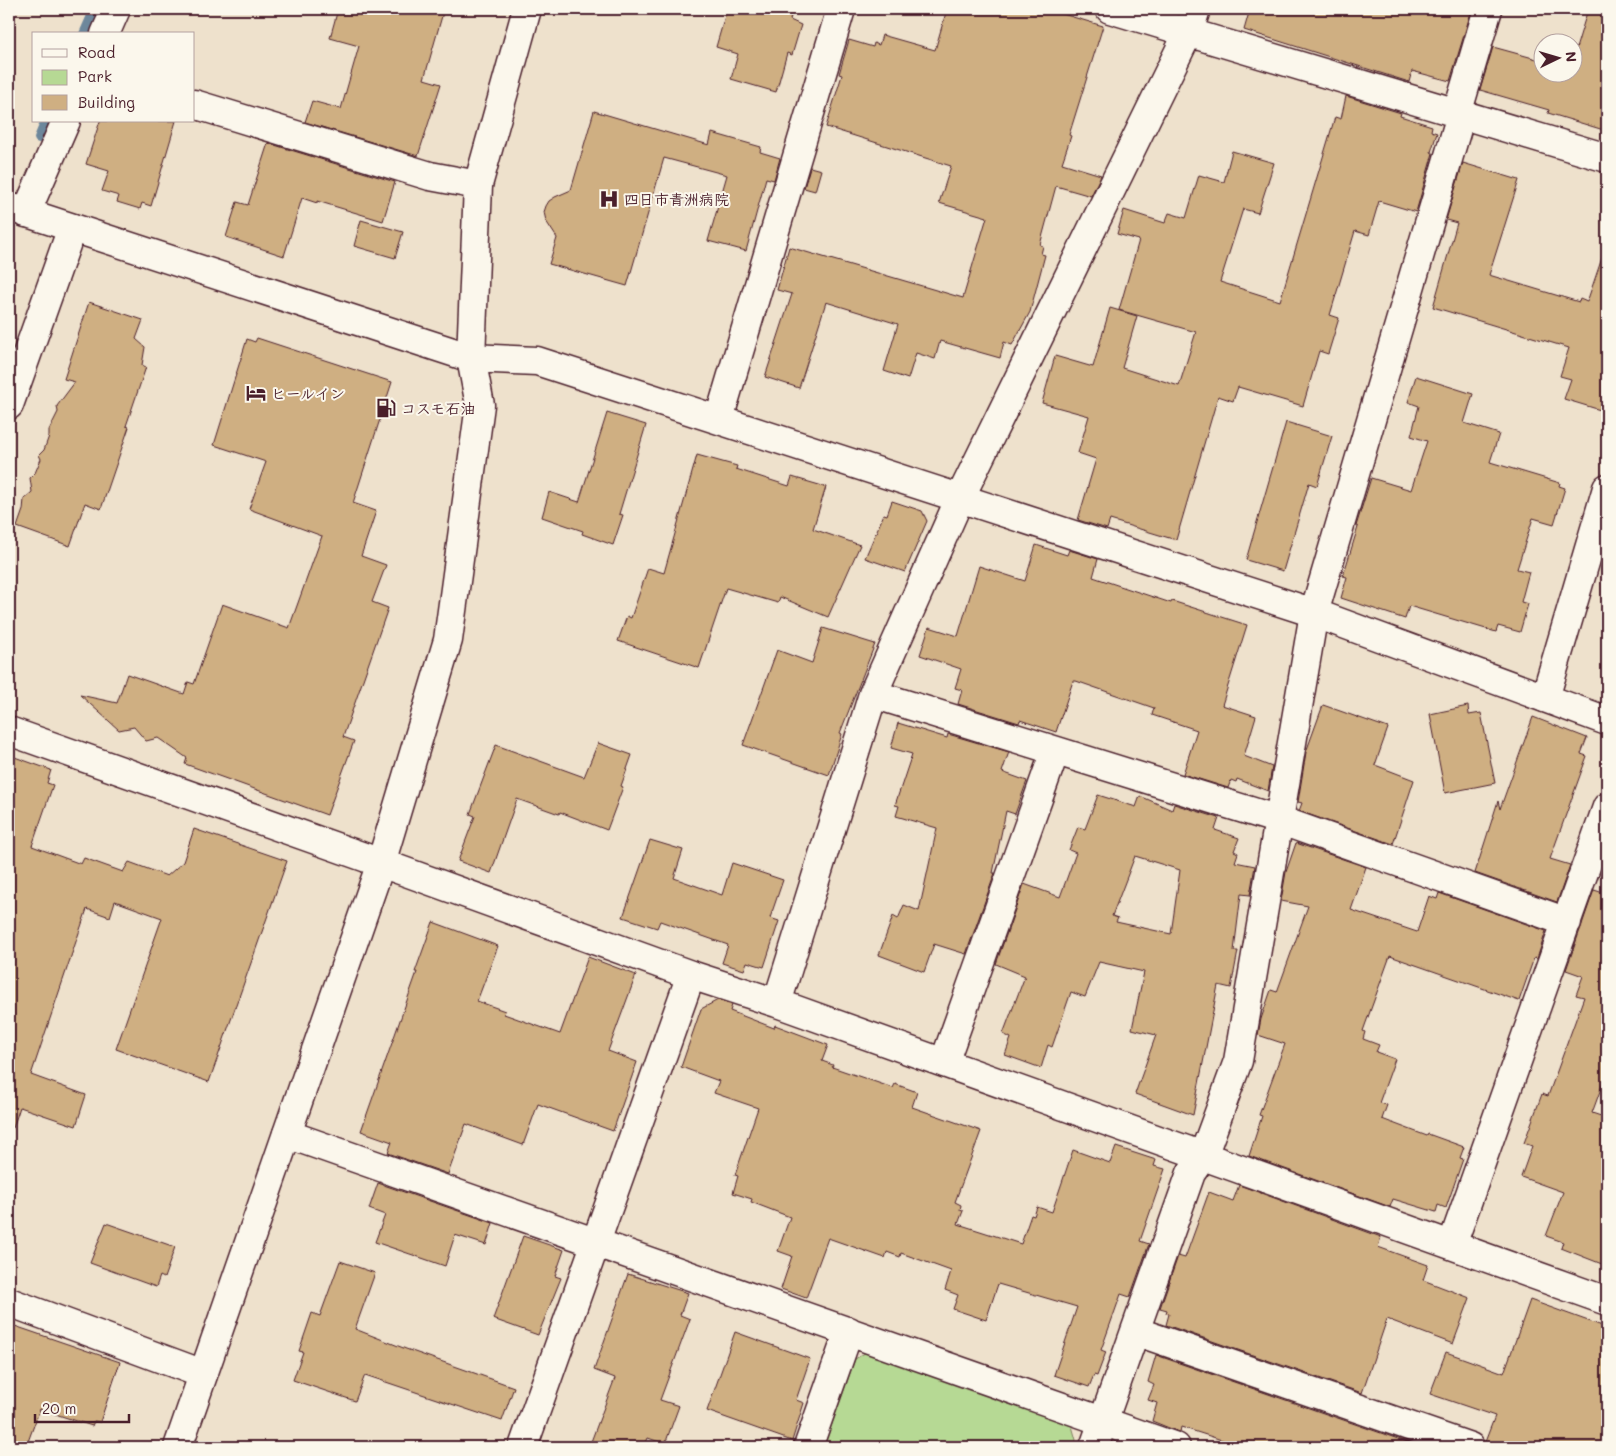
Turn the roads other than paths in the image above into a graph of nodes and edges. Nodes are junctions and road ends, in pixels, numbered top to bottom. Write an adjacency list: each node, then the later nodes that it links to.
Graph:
1 (116, 9): 7 (street)
2 (527, 9): 12 (street)
3 (842, 9): 17 (street)
4 (1110, 9): 6 (street)
5 (1488, 9): 9 (street)
6 (1193, 20): 9 (street); 19 (street)
7 (106, 32)
8 (195, 104): 12 (street)
9 (1459, 114): 11 (street); 20 (street)
10 (65, 122): 13 (street)
11 (1607, 158)
12 (478, 185): 15 (street)
13 (17, 210): 14 (street)
14 (72, 228): 15 (street); 16 (street)
15 (471, 358): 17 (street); 28 (street)
16 (9, 405)
17 (719, 419): 19 (street)
18 (1607, 488): 22 (street)
19 (960, 498): 20 (street); 21 (street)
20 (1314, 613): 22 (street); 27 (street)
21 (873, 694): 25 (street); 31 (street)
22 (1545, 698): 23 (street)
23 (1607, 721)
24 (9, 731): 28 (street)
25 (1055, 751): 27 (street); 32 (street)
26 (1607, 807): 29 (street)
27 (1279, 820): 29 (street); 34 (street)
28 (381, 863): 30 (street); 33 (street)
29 (1567, 922): 36 (street)
30 (690, 975): 31 (street); 35 (street)
31 (777, 1003): 32 (street)
32 (944, 1063): 34 (street)
33 (287, 1134): 35 (street); 41 (street)
34 (1203, 1156): 36 (street); 40 (street)
35 (595, 1241): 39 (street); 44 (street)
36 (1452, 1245): 37 (street)
37 (1607, 1301)
38 (9, 1302): 41 (street)
39 (849, 1331): 42 (street); 45 (street)
40 (1135, 1331): 42 (street); 48 (street)
41 (204, 1374): 43 (street)
42 (1103, 1422): 46 (street); 47 (street)
43 (178, 1447)
44 (523, 1447)
45 (808, 1447)
46 (1094, 1447)
47 (1176, 1447)
48 (1470, 1447)

